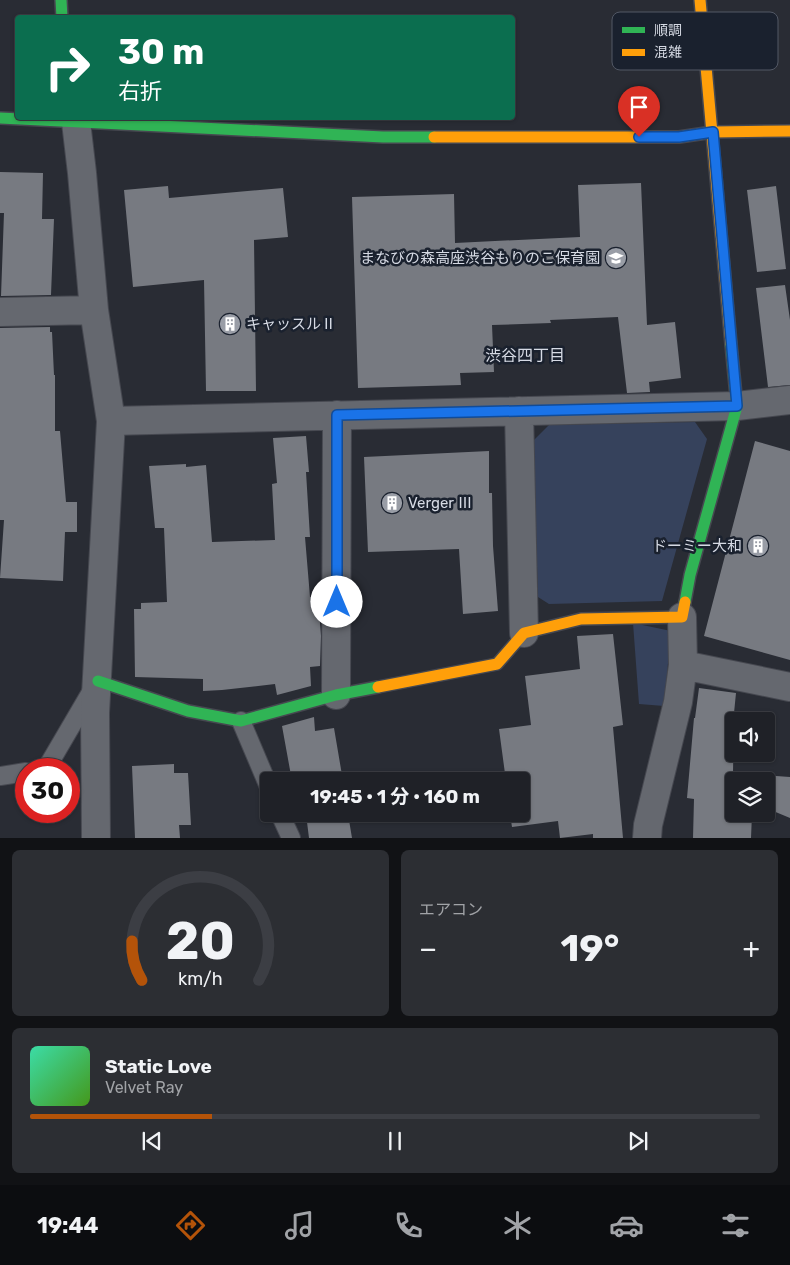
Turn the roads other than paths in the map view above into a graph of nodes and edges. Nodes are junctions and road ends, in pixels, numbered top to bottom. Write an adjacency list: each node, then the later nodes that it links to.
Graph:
1 (61, 0): 2 (street)
2 (62, 15)
3 (707, 70): 8 (street)
4 (0, 118): 5 (street)
5 (15, 118)
6 (76, 120): 8 (street); 9 (street)
7 (790, 131): 8 (street)
8 (713, 132): 12 (street)
9 (94, 310): 10 (street); 15 (street)
10 (0, 312)
11 (790, 400): 12 (street)
12 (737, 406): 13 (street); 16 (street)
13 (519, 411): 14 (street); 17 (street)
14 (337, 415): 15 (street); 21 (street)
15 (111, 420): 19 (street)
16 (682, 617): 17 (street); 18 (street)
17 (524, 633): 21 (street)
18 (683, 664): 20 (street); 30 (street)
19 (98, 681): 22 (street); 23 (lane); 28 (street)
20 (790, 687)
21 (336, 696): 22 (street)
22 (241, 721): 24 (lane)
23 (52, 758)
24 (263, 772)
25 (15, 774): 26 (lane)
26 (0, 776)
27 (283, 822): 29 (lane)
28 (96, 838)
29 (290, 838)
30 (647, 838)

